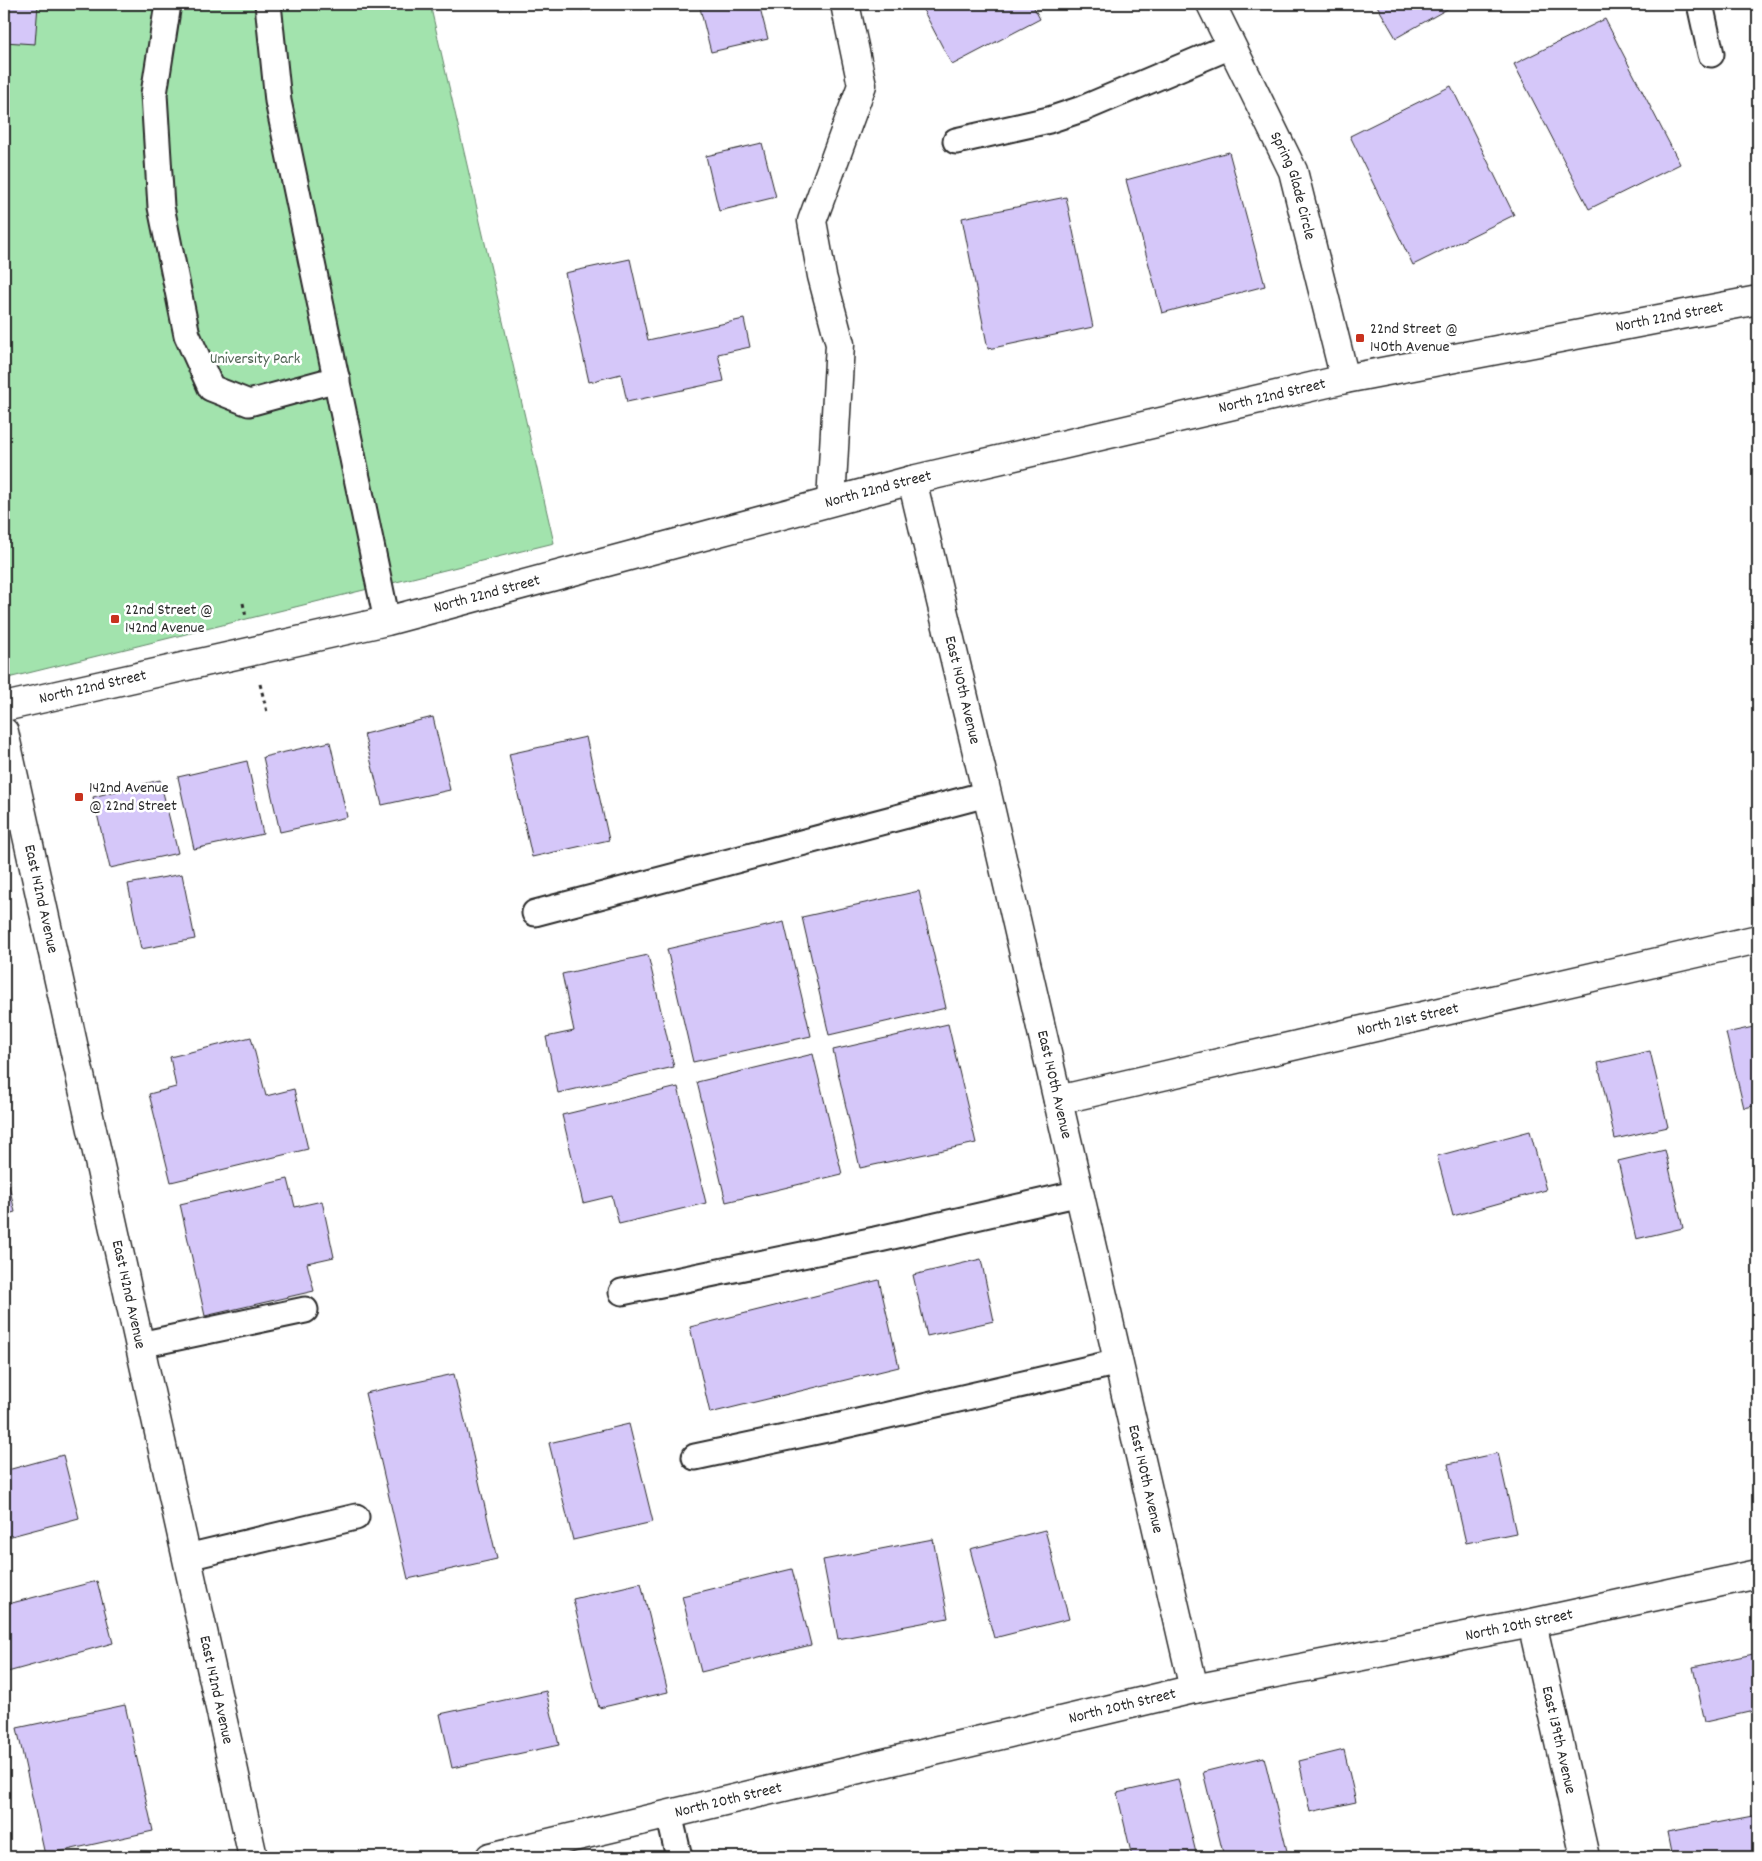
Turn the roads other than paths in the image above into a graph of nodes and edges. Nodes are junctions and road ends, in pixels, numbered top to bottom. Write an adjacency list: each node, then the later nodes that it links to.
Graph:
1 (168, 4): 10 (lane)
2 (268, 4): 10 (lane)
3 (845, 4): 13 (street)
4 (1211, 4): 6 (street, Spring Glade Circle)
5 (1700, 4): 7 (lane)
6 (1232, 46): 8 (lane); 11 (street, Spring Glade Circle)
7 (1711, 54)
8 (956, 142)
9 (1758, 300): 11 (street, North 22nd Street)
10 (337, 379): 14 (lane)
11 (1345, 379): 12 (street, North 22nd Street)
12 (912, 480): 13 (street, North 22nd Street); 17 (street, East 140th Avenue)
13 (831, 501): 14 (street, North 22nd Street)
14 (387, 621): 15 (street, North 22nd Street)
15 (4, 707)
16 (4, 732): 24 (street, East 142nd Avenue)
17 (987, 794): 18 (lane); 20 (street, East 140th Avenue)
18 (535, 913)
19 (1758, 939): 20 (street, North 21st Street)
20 (1058, 1100): 21 (street, East 140th Avenue)
21 (1080, 1192): 22 (lane); 25 (street, East 140th Avenue)
22 (622, 1292)
23 (305, 1310): 24 (lane)
24 (140, 1345): 28 (street, East 142nd Avenue)
25 (1119, 1362): 26 (lane); 31 (street, East 140th Avenue)
26 (694, 1457)
27 (356, 1517): 28 (lane)
28 (187, 1557): 33 (street, East 142nd Avenue)
29 (1758, 1574): 30 (street, North 20th Street)
30 (1532, 1623): 31 (street, North 20th Street); 36 (street, East 139th Avenue)
31 (1194, 1689): 32 (street, North 20th Street)
32 (669, 1814): 34 (street, North 20th Street); 35 (lane)
33 (253, 1857)
34 (490, 1857)
35 (679, 1857)
36 (1585, 1857)

